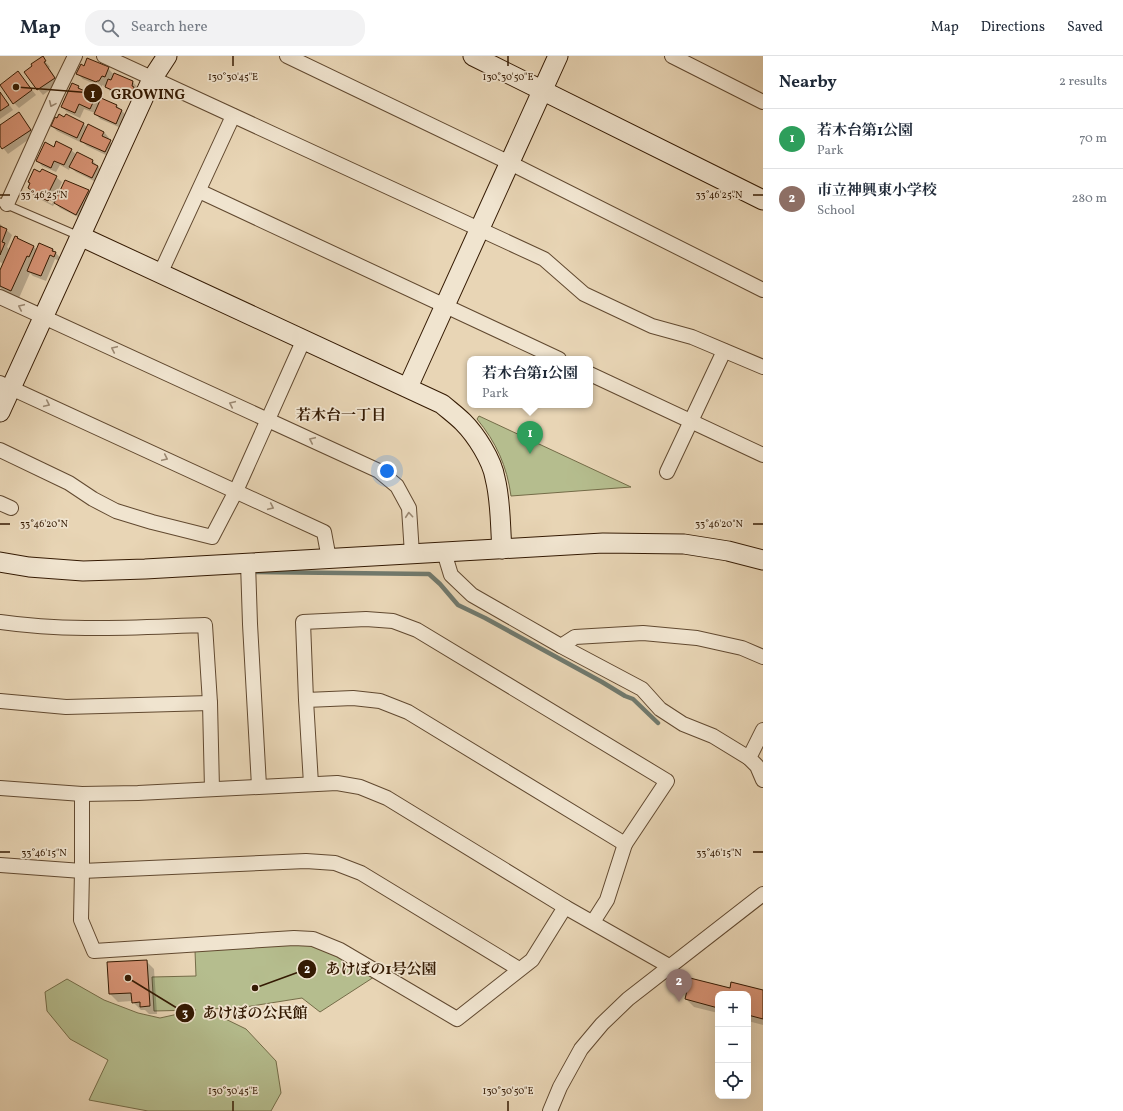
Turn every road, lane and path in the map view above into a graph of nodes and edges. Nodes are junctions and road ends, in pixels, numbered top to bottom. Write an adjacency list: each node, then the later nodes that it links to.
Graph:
1 (75, 56): 15 (street, one-way to 15)
2 (104, 56): 8 (street)
3 (167, 56): 8 (street)
4 (287, 56): 12 (street)
5 (473, 56): 9 (street)
6 (558, 56): 9 (street)
7 (672, 56): 10 (street)
8 (152, 79): 11 (street); 17 (street)
9 (542, 90): 12 (street); 14 (street)
10 (763, 102)
11 (233, 116): 13 (street); 16 (street)
12 (510, 163): 16 (street); 19 (street)
13 (199, 191): 18 (street); 21 (street)
14 (763, 200)
15 (2, 201): 17 (lane)
16 (479, 230): 21 (street); 24 (street)
17 (80, 236): 18 (street); 22 (street)
18 (160, 274): 23 (street)
19 (763, 290)
20 (0, 297): 22 (street, one-way to 20)
21 (445, 305): 25 (street); 29 (street)
22 (43, 316): 28 (street); 31 (street, one-way to 22)
23 (304, 339): 29 (street); 31 (street)
24 (724, 351): 26 (street); 32 (street)
25 (553, 356)
26 (763, 367)
27 (593, 375): 32 (street)
28 (6, 385): 30 (street); 36 (street, one-way to 36)
29 (408, 387): 37 (street)
30 (0, 412)
31 (268, 420): 36 (street); 39 (street, one-way to 31)
32 (691, 421): 34 (street); 35 (street)
33 (0, 450): 36 (street)
34 (763, 455)
35 (667, 472)
36 (236, 491): 40 (street, one-way to 40)
37 (502, 549): 38 (street); 41 (street)
38 (444, 552): 39 (street); 45 (street)
39 (412, 554): 40 (street)
40 (329, 559): 43 (street)
41 (763, 560)
42 (0, 562): 43 (street)
43 (248, 564): 54 (street)
44 (0, 622): 49 (street)
45 (561, 646): 46 (street); 51 (street)
46 (763, 657)
47 (306, 700): 53 (street); 58 (street); 58 (street)
48 (0, 701): 49 (street)
49 (210, 703): 56 (street)
50 (763, 730): 51 (street)
51 (749, 758): 52 (street)
52 (763, 780)
53 (311, 784): 54 (street); 62 (street)
54 (259, 786): 56 (street)
55 (0, 788): 57 (street)
56 (212, 789): 57 (street)
57 (82, 794): 60 (street)
58 (625, 844): 63 (street)
59 (0, 865): 60 (street)
60 (82, 871): 65 (street); 65 (street)
61 (763, 894): 64 (street)
62 (565, 907): 63 (street); 65 (street)
63 (593, 922): 64 (street)
64 (669, 966): 66 (street)
65 (519, 969)
66 (550, 1111)

